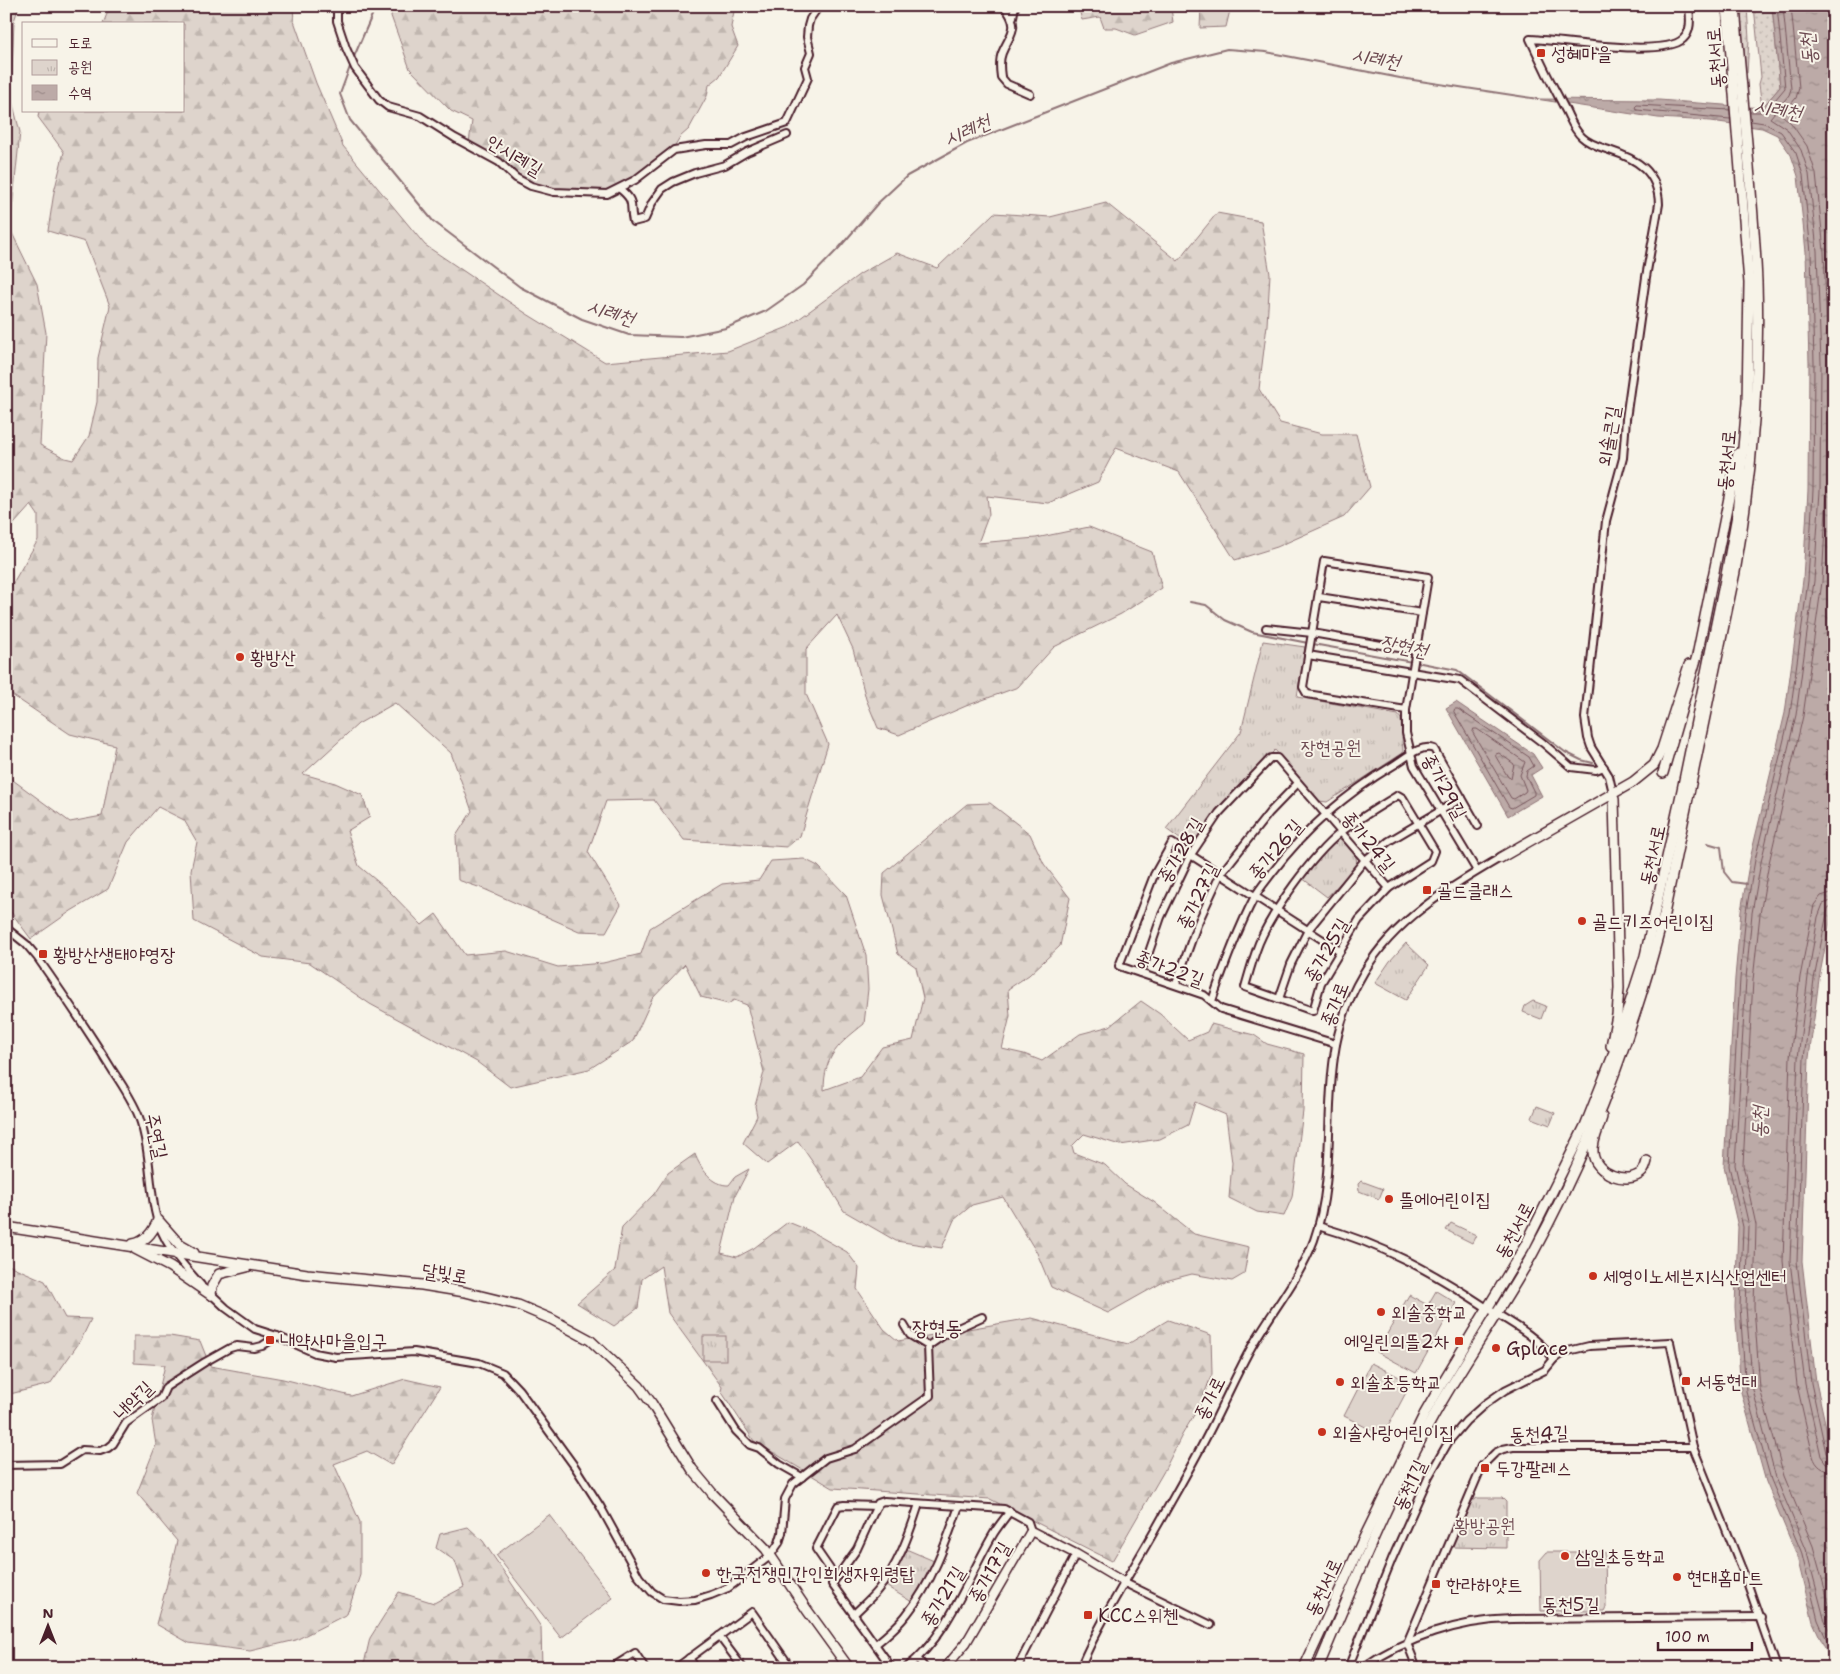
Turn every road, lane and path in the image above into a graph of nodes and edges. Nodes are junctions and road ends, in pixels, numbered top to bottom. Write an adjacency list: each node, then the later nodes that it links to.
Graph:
1 (340, 6): 13 (street, 안시례길)
2 (819, 6): 13 (street, 안시례길)
3 (1004, 6): 8 (street)
4 (1015, 6): 8 (street)
5 (1690, 6): 26 (street, 외솔큰길)
6 (1727, 6): 9 (main road, 동천서로)
7 (1735, 6): 9 (main road, 동천서로)
8 (1013, 17): 10 (street)
9 (1738, 88): 12 (main road, 동천서로)
10 (1030, 94)
11 (787, 135): 13 (street)
12 (1744, 162): 14 (main road, 동천서로); 52 (main road, 동천서로)
13 (620, 189)
14 (1747, 403): 15 (main road); 53 (main road, 동천서로)
15 (1710, 595): 27 (main road); 37 (main road)
16 (1319, 597): 17 (street); 17 (street, 종가29길); 19 (street, 종가29길)
17 (1422, 613): 21 (street, 종가29길)
18 (1266, 628): 19 (street)
19 (1311, 635): 20 (street, 종가29길); 21 (street)
20 (1308, 653): 22 (street); 23 (street, 종가29길)
21 (1416, 653): 22 (street, 종가29길)
22 (1413, 671): 23 (street, 종가29길); 26 (street)
23 (1406, 710): 24 (street, 종가29길)
24 (1410, 755): 30 (street, 종가26길); 31 (street, 종가29길); 32 (street, 종가26길)
25 (1271, 758): 28 (street, 종가24길); 36 (street, 종가28길)
26 (1604, 767): 29 (street, 외솔큰길)
27 (1663, 773)
28 (1298, 784): 32 (street, 종가24길); 40 (street, 종가27길)
29 (1613, 796): 53 (main road)
30 (1462, 798): 31 (street, 종가25길); 34 (street, 종가26길)
31 (1441, 811): 33 (street, 종가25길); 39 (street, 종가29길)
32 (1326, 813): 35 (street, 종가24길); 42 (street, 종가26길)
33 (1418, 824): 35 (street); 38 (street, 종가25길); 41 (street, 종가25길)
34 (1478, 826)
35 (1341, 833): 38 (street, 종가24길); 43 (street)
36 (1190, 856): 40 (street); 47 (street, 종가28길); 47 (street, 종가22길)
37 (1500, 858): 39 (street, 종가로)
38 (1364, 861): 41 (street, 종가24길); 45 (street, 종가25길)
39 (1477, 871): 51 (street, 종가로)
40 (1220, 875): 42 (street); 48 (street, 종가27길)
41 (1389, 888): 46 (street, 종가25길)
42 (1255, 897): 43 (street); 50 (street, 종가26길)
43 (1277, 910): 45 (street); 49 (street)
44 (6, 928): 55 (street, 주연길)
45 (1308, 930): 46 (street); 49 (street, 종가25길)
46 (1340, 951): 49 (street, 종가25길)
47 (1140, 973): 48 (street, 종가22길)
48 (1176, 984): 50 (street, 종가22길)
49 (1279, 999)
50 (1212, 1001): 51 (street, 종가22길)
51 (1336, 1044): 56 (street, 종가로)
52 (1619, 1062): 54 (main road); 64 (main road, 동천서로)
53 (1603, 1082): 63 (main road, 동천서로)
54 (1647, 1161)
55 (158, 1220): 58 (main road); 59 (street, 주연길); 60 (main road)
56 (1318, 1226): 63 (street); 82 (street, 종가로)
57 (6, 1227): 58 (main road, 달빛로)
58 (128, 1245): 59 (main road, 달빛로); 62 (main road)
59 (172, 1252): 60 (main road, 달빛로); 62 (street, 주연길)
60 (201, 1256): 61 (main road, 달빛로)
61 (259, 1266): 62 (main road); 80 (main road, 달빛로)
62 (211, 1295): 67 (street, 주연길)
63 (1488, 1308): 64 (street); 104 (main road, 동천서로)
64 (1496, 1314): 69 (street); 105 (main road, 동천서로)
65 (982, 1317): 68 (street)
66 (904, 1325): 68 (street)
67 (277, 1336): 72 (street, 내약길); 80 (street)
68 (928, 1346): 73 (street)
69 (1554, 1360): 71 (street, 동천1길); 106 (street, 동천1길)
70 (717, 1401): 73 (street)
71 (1693, 1447): 84 (street); 87 (street, 동천4길)
72 (6, 1465)
73 (802, 1477): 80 (street)
74 (919, 1504): 75 (street); 76 (street); 83 (street)
75 (878, 1505): 81 (street); 81 (street)
76 (960, 1506): 77 (street); 88 (street, 종가21길)
77 (1010, 1511): 78 (street); 90 (street, 종가21길)
78 (1031, 1531): 79 (street, 종가17길); 101 (street, 종가17길)
79 (1076, 1554): 82 (street, 종가17길); 102 (street)
80 (770, 1556): 97 (main road, 달빛로)
81 (836, 1578): 83 (street)
82 (1126, 1583): 85 (street); 103 (street, 종가로)
83 (854, 1614): 88 (street)
84 (1760, 1617): 87 (street, 동천5길); 109 (street)
85 (1211, 1625)
86 (719, 1636): 89 (street); 95 (street); 96 (street)
87 (1407, 1643): 107 (street, 동천5길); 108 (street)
88 (876, 1644): 98 (street)
89 (689, 1658): 93 (street); 94 (street)
90 (918, 1659): 99 (street, 종가21길); 100 (street)
91 (611, 1668): 92 (street)
92 (645, 1668)
93 (676, 1668)
94 (696, 1668)
95 (743, 1668)
96 (790, 1668)
97 (849, 1668)
98 (892, 1668)
99 (906, 1668)
100 (925, 1668)
101 (945, 1668)
102 (1017, 1668)
103 (1080, 1668)
104 (1304, 1668)
105 (1318, 1668)
106 (1348, 1668)
107 (1362, 1668)
108 (1418, 1668)
109 (1777, 1668)

